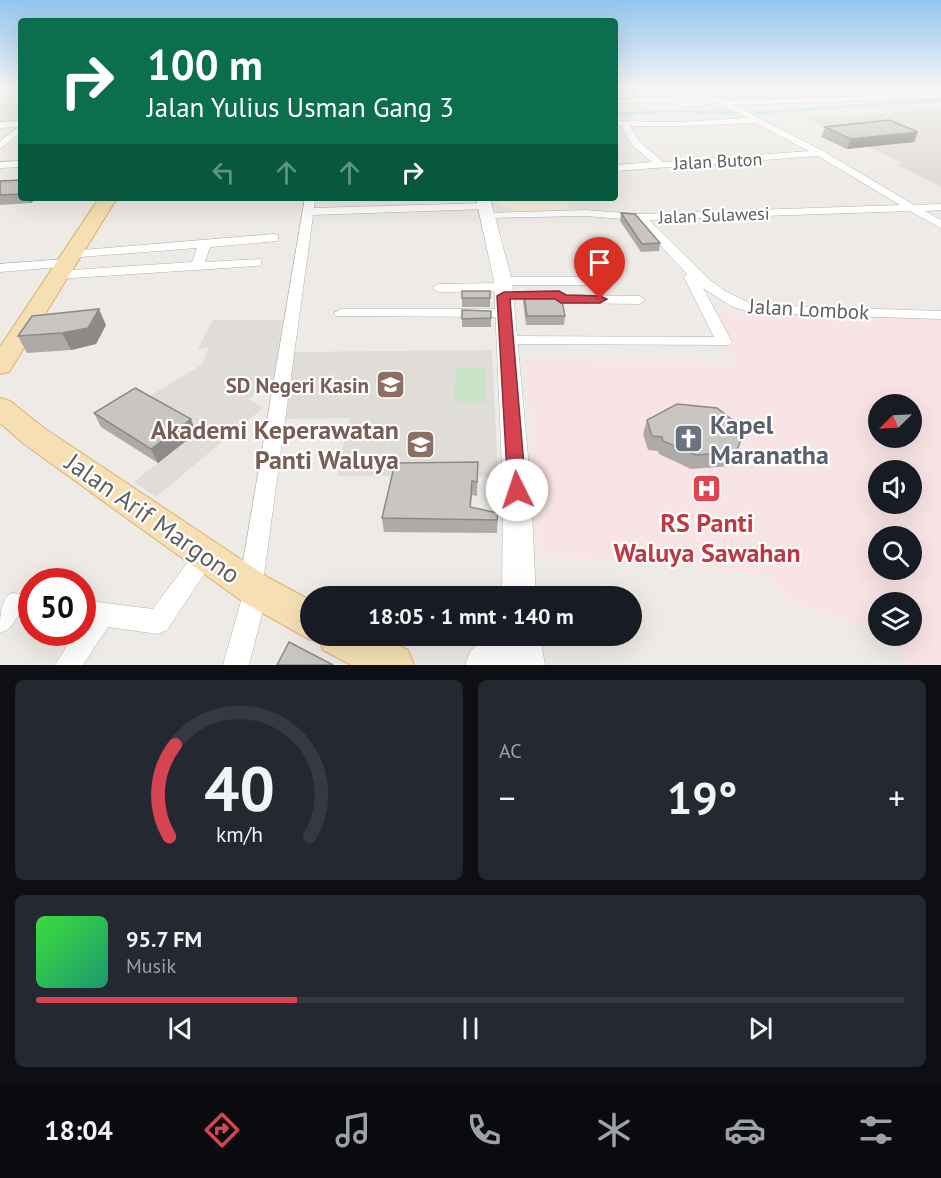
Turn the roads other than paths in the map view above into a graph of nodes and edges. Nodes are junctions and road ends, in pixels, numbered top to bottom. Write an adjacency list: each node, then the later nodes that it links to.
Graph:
1 (757, 120): 2 (street); 7 (street)
2 (620, 123): 10 (street)
3 (0, 124): 4 (street)
4 (18, 126)
5 (18, 129): 6 (street)
6 (0, 146)
7 (820, 153): 10 (street, Jalan Buton); 17 (street)
8 (18, 164): 9 (street)
9 (0, 165)
10 (661, 165): 11 (street, Jalan Buton)
11 (618, 168)
12 (106, 201): 25 (main road)
13 (578, 201): 18 (street)
14 (309, 205): 15 (street, Jalan Sulawesi); 41 (street)
15 (486, 206): 18 (street, Jalan Sulawesi); 30 (main road)
16 (941, 207): 17 (street, Jalan Sulawesi)
17 (915, 208): 19 (street, Jalan Sulawesi); 20 (street)
18 (585, 213): 19 (street, Jalan Sulawesi)
19 (640, 217): 23 (street, Jalan Lombok)
20 (941, 225)
21 (274, 238): 22 (street)
22 (205, 244): 25 (street); 26 (street)
23 (679, 256): 31 (street, Jalan Lombok); 32 (street)
24 (257, 262): 26 (street)
25 (65, 264): 26 (street); 27 (street); 37 (main road)
26 (197, 266)
27 (0, 268)
28 (586, 281): 30 (street)
29 (439, 288): 30 (street)
30 (504, 294): 33 (street); 34 (street); 36 (main road)
31 (722, 297): 32 (street); 35 (street, Jalan Lombok)
32 (704, 298): 36 (street)
33 (639, 300)
34 (341, 313)
35 (941, 315)
36 (507, 341): 40 (main road)
37 (4, 356)
38 (0, 408): 39 (main road, Jalan Arif Margono)
39 (206, 555): 41 (main road, Jalan Arif Margono); 43 (street)
40 (519, 586)
41 (254, 588): 44 (main road, Jalan Arif Margono); 51 (street)
42 (18, 605): 45 (street)
43 (96, 614)
44 (300, 615)
45 (0, 621)
46 (77, 646): 50 (street)
47 (356, 646): 52 (main road)
48 (500, 646): 53 (main road)
49 (524, 646): 54 (main road)
50 (68, 665)
51 (236, 665)
52 (393, 665)
53 (483, 665)
54 (527, 665)

